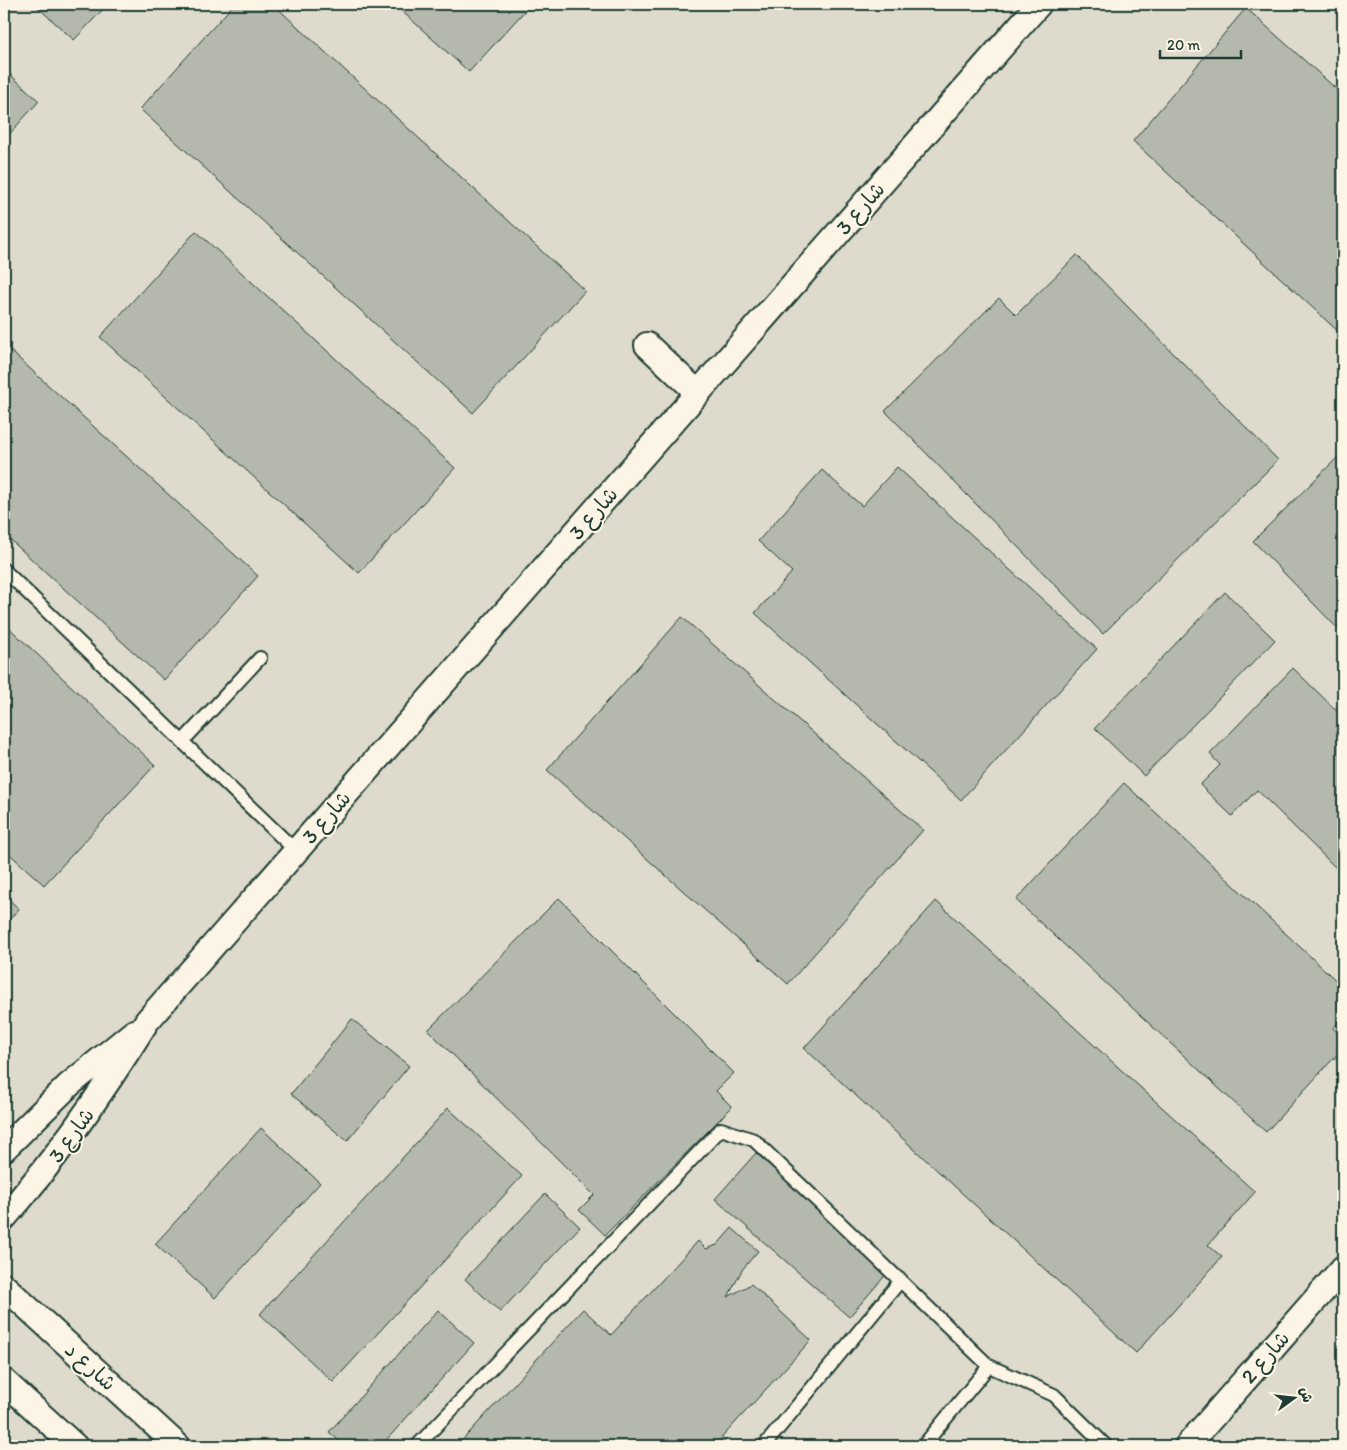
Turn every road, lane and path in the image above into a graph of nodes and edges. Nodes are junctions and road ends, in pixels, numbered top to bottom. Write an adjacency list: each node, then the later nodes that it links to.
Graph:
1 (1039, 4): 3 (street, شارع 3)
2 (647, 345): 3 (street)
3 (698, 393): 7 (street, شارع 3)
4 (4, 570): 6 (lane)
5 (260, 658): 6 (lane)
6 (182, 742): 7 (lane)
7 (296, 851): 8 (street, شارع 3)
8 (147, 1021): 9 (street, شارع 3); 10 (street, شارع 3)
9 (4, 1149)
10 (4, 1218)
11 (1343, 1268): 22 (street, شارع 2)
12 (901, 1280): 14 (lane); 18 (lane); 19 (lane)
13 (4, 1286): 17 (street, شارع د)
14 (989, 1366): 20 (lane); 21 (lane)
15 (4, 1381): 16 (street)
16 (75, 1446)
17 (178, 1446)
18 (417, 1446)
19 (764, 1446)
20 (923, 1446)
21 (1106, 1446)
22 (1187, 1446)

